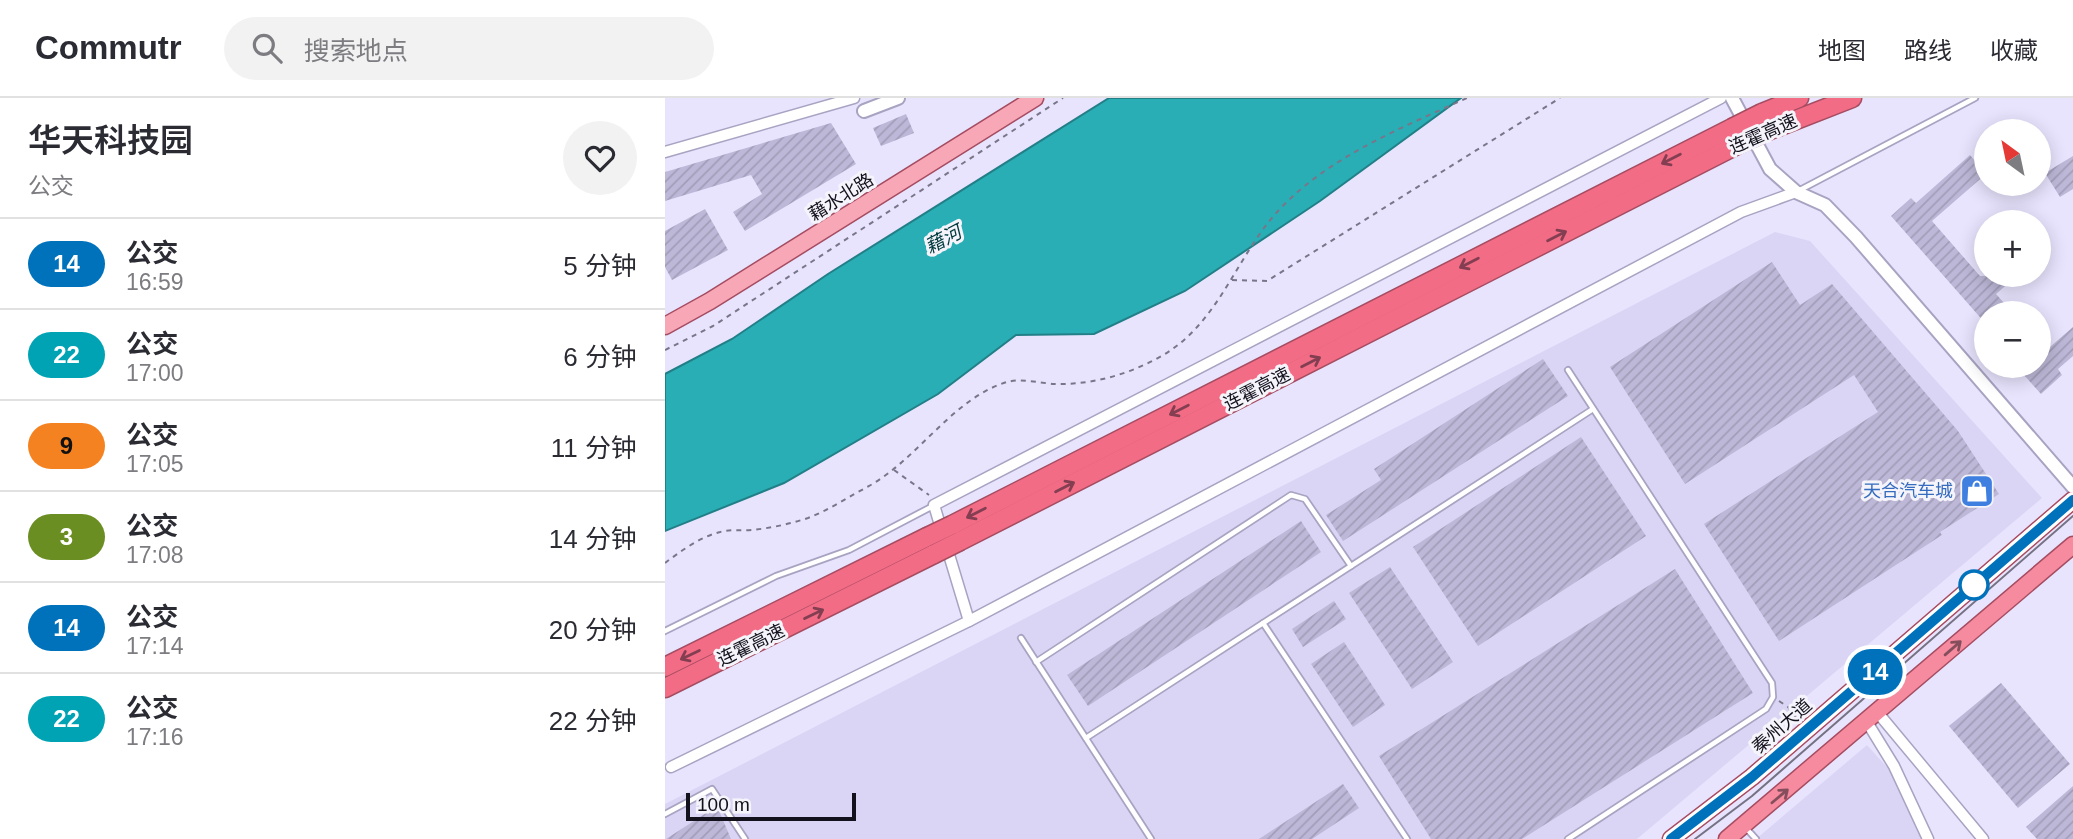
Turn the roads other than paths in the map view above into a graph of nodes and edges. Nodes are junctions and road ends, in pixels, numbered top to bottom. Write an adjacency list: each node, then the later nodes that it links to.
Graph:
1 (856, 98): 10 (street); 12 (street)
2 (898, 98): 10 (street)
3 (1021, 98): 14 (main road, 藉水北路)
4 (1035, 98): 15 (main road, 藉水北路)
5 (1721, 98): 20 (street)
6 (1732, 98): 13 (street)
7 (1799, 98): 11 (highway, 连霍高速)
8 (1852, 98): 11 (highway, 连霍高速)
9 (1975, 98): 13 (lane)
10 (864, 111)
11 (1766, 121): 21 (highway, 连霍高速, bridge)
12 (665, 152)
13 (1796, 192): 18 (street); 24 (street)
14 (665, 318)
15 (665, 326)
16 (1568, 370): 17 (lane)
17 (1593, 409): 23 (lane); 39 (lane)
18 (2073, 487)
19 (2073, 500): 40 (highway, 秦州大道)
20 (934, 505): 24 (street); 26 (lane)
21 (930, 545): 29 (highway, 连霍高速, one-way to 29); 30 (highway, 连霍高速, one-way to 21)
22 (2073, 545): 31 (highway, one-way to 22)
23 (1351, 566): 25 (lane); 28 (lane)
24 (969, 621): 33 (street)
25 (1263, 623): 32 (lane); 38 (lane)
26 (665, 631)
27 (1021, 638): 28 (lane)
28 (1036, 662): 32 (lane)
29 (665, 667)
30 (665, 688)
31 (1873, 718): 35 (highway, one-way to 31); 43 (street); 44 (street)
32 (1086, 738): 37 (lane)
33 (671, 767)
34 (665, 814): 36 (lane)
35 (1744, 826): 41 (highway); 42 (lane)
36 (745, 839)
37 (1151, 839)
38 (1407, 839)
39 (1568, 839)
40 (1671, 839)
41 (1727, 839)
42 (1756, 839)
43 (1928, 839)
44 (1983, 839)

